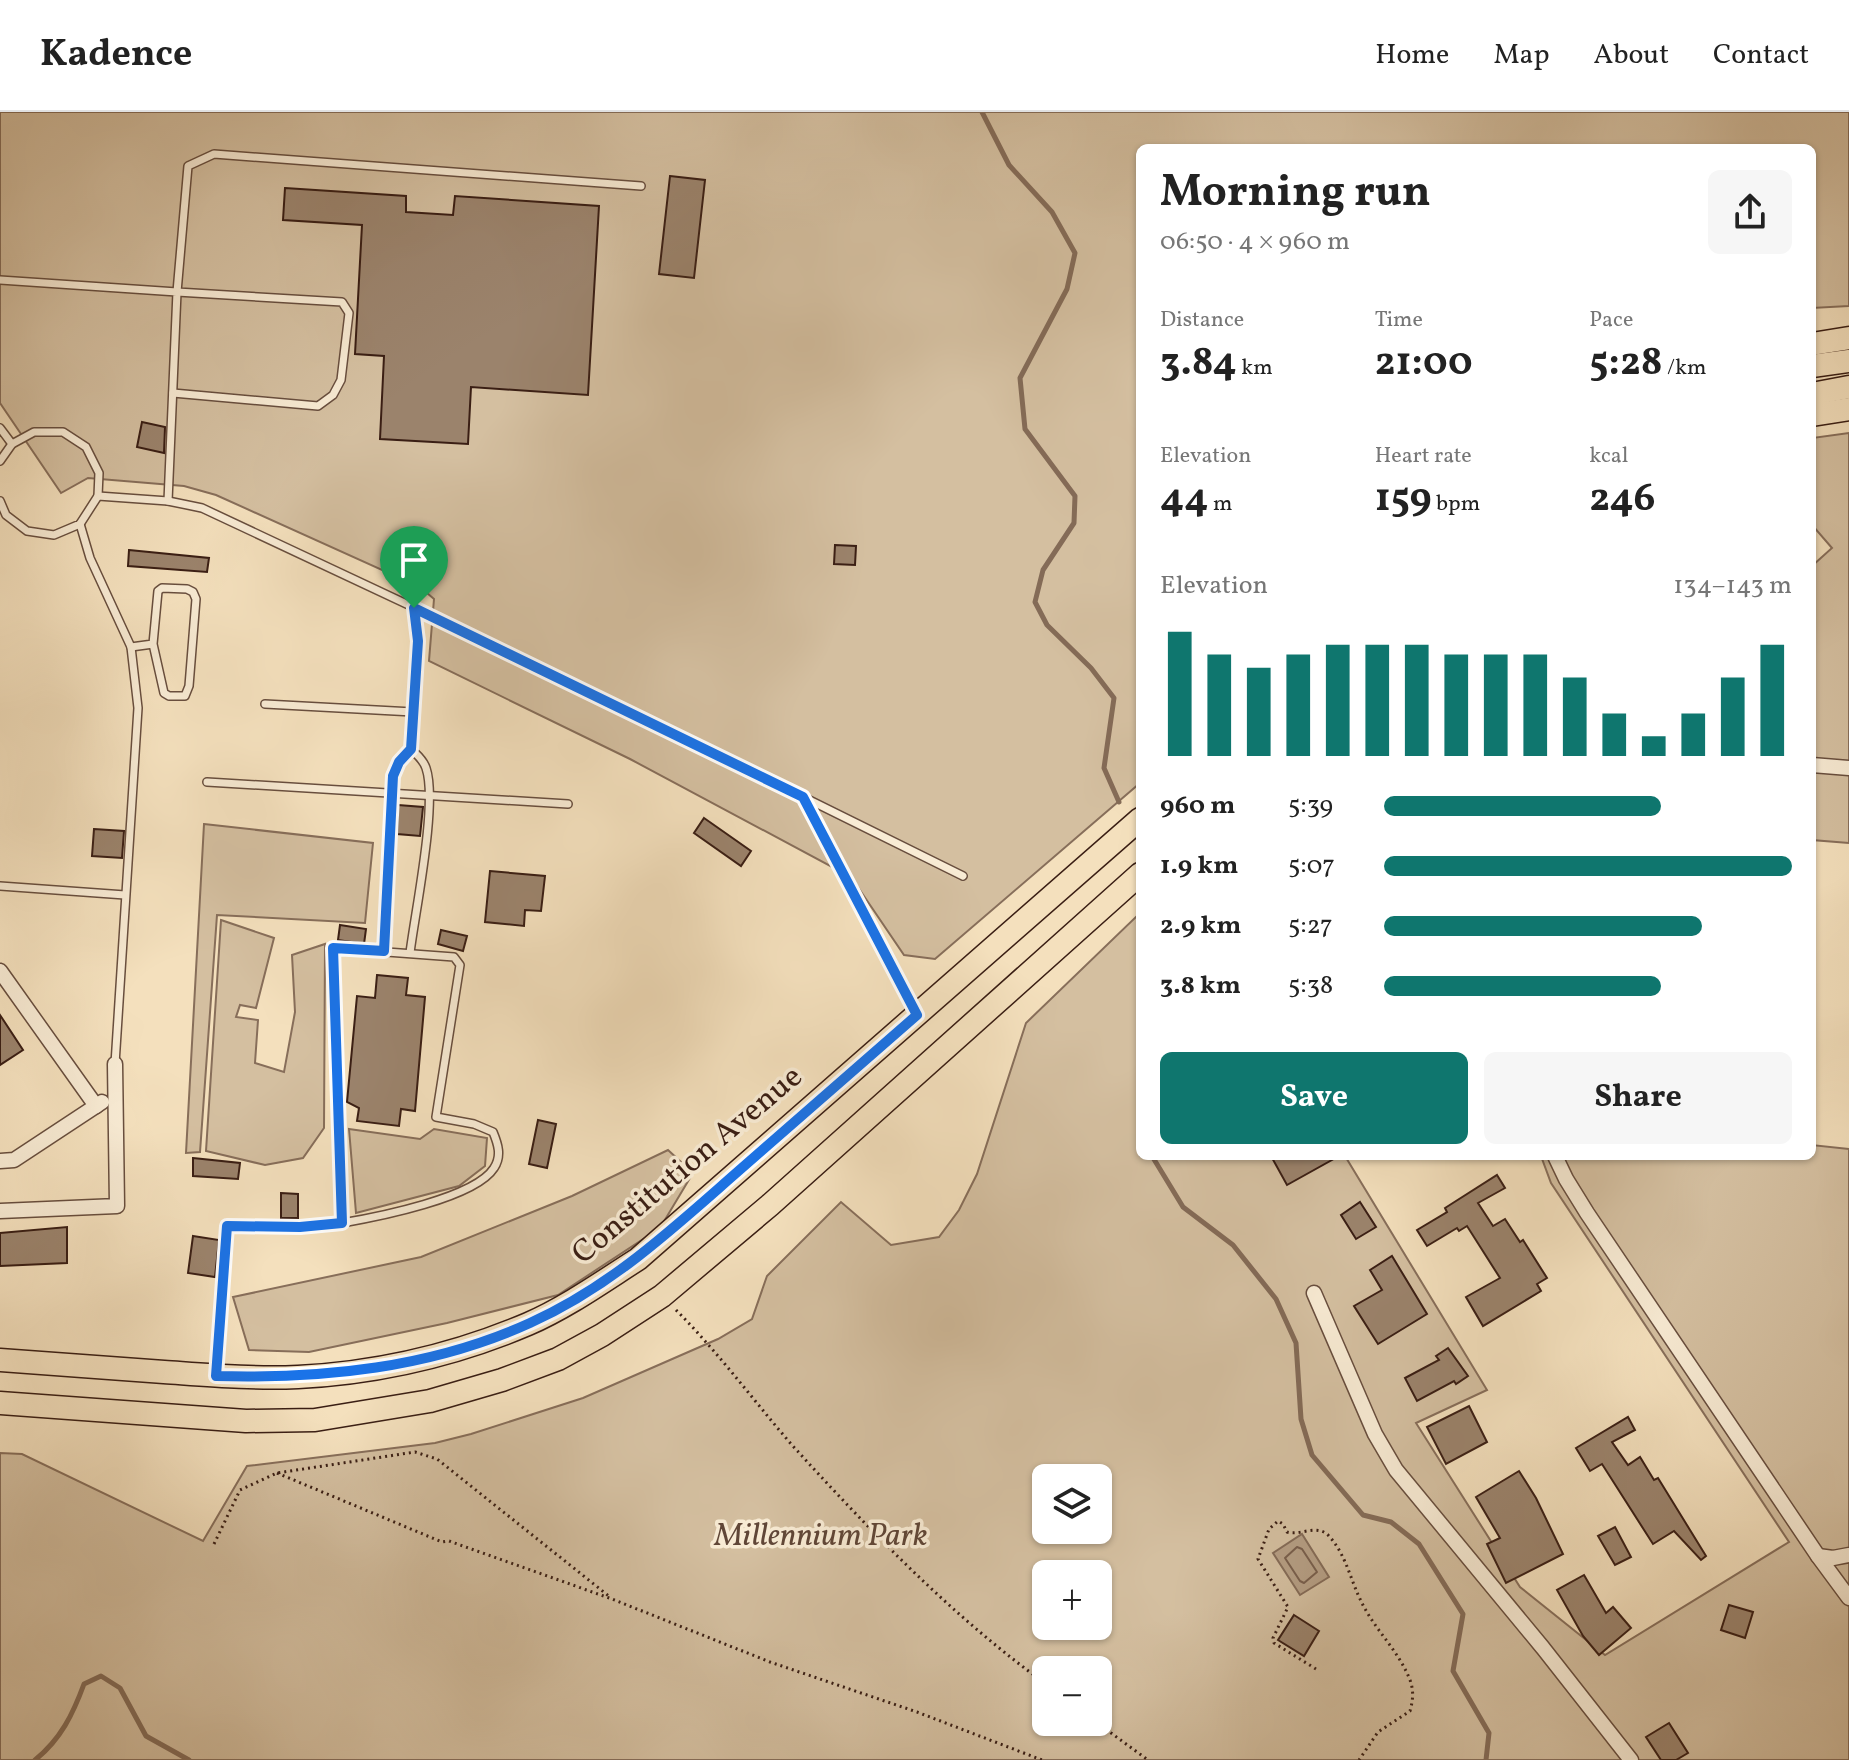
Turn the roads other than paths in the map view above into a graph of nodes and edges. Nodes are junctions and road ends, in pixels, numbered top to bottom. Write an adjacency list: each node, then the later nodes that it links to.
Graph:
1 (641, 186): 3 (lane)
2 (0, 280): 3 (lane)
3 (177, 292): 9 (lane); 9 (lane)
4 (1849, 338): 5 (main road)
5 (1816, 343)
6 (1849, 361): 7 (main road)
7 (1816, 365)
8 (1849, 387): 10 (main road)
9 (173, 393): 18 (lane)
10 (1816, 393)
11 (1849, 409): 12 (main road)
12 (1816, 414)
13 (0, 428): 14 (lane)
14 (12, 444): 15 (lane); 16 (lane)
15 (0, 461)
16 (98, 496): 18 (lane); 19 (lane)
17 (0, 501): 19 (lane)
18 (168, 501): 20 (lane)
19 (80, 524): 22 (lane)
20 (414, 608): 24 (lane); 31 (lane)
21 (153, 644): 21 (lane); 22 (lane)
22 (131, 647): 37 (lane)
23 (265, 704): 24 (lane)
24 (413, 712): 25 (lane)
25 (411, 749): 29 (lane); 30 (lane)
26 (1816, 765): 27 (street)
27 (1849, 768)
28 (207, 782): 29 (lane)
29 (391, 793): 30 (lane); 38 (lane)
30 (429, 796): 32 (lane); 39 (lane)
31 (803, 797): 34 (lane); 41 (lane)
32 (568, 804)
33 (1136, 822): 41 (main road, Constitution Avenue)
34 (963, 876)
35 (1136, 878): 52 (main road)
36 (0, 886): 37 (lane)
37 (125, 895): 42 (lane)
38 (384, 951): 39 (lane); 48 (lane)
39 (410, 953): 48 (lane)
40 (0, 971): 44 (street)
41 (917, 1015): 51 (main road, Constitution Avenue)
42 (115, 1064): 43 (street)
43 (115, 1093): 44 (street); 47 (street)
44 (96, 1106): 46 (street)
45 (1557, 1160): 54 (street)
46 (0, 1161)
47 (0, 1211)
48 (342, 1223): 51 (lane)
49 (1314, 1293): 56 (street)
50 (0, 1360): 51 (main road, Constitution Avenue)
51 (216, 1376)
52 (0, 1403)
53 (1849, 1555): 54 (street)
54 (1818, 1556): 55 (street)
55 (1849, 1598)
56 (1631, 1760)

